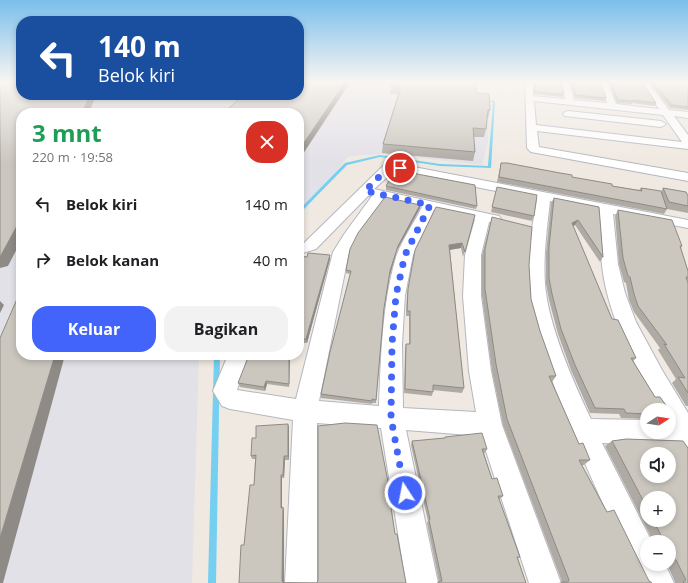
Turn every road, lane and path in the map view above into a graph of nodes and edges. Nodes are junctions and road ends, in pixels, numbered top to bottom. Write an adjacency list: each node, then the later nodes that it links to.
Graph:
1 (533, 108): 8 (street)
2 (632, 108): 4 (street)
3 (664, 108): 4 (street)
4 (667, 112): 6 (street); 7 (street)
5 (561, 114): 7 (street)
6 (688, 115)
7 (676, 126): 9 (street)
8 (531, 127): 10 (street); 11 (street)
9 (688, 142)
10 (688, 146)
11 (688, 177)
12 (373, 193): 13 (street); 14 (street); 17 (street); 18 (street)
13 (544, 197): 15 (street); 23 (street)
14 (430, 205): 21 (street); 22 (street)
15 (605, 208): 16 (street); 24 (street)
16 (688, 224)
17 (304, 247): 18 (street)
18 (341, 252): 20 (street)
19 (236, 360): 20 (street)
20 (305, 411): 21 (street); 27 (street)
21 (391, 418): 22 (street); 28 (street)
22 (490, 425): 29 (street)
23 (583, 431): 24 (street); 25 (street)
24 (687, 434)
25 (640, 549)
26 (651, 571): 30 (street)
27 (301, 583)
28 (422, 583)
29 (545, 583)
30 (658, 583)

